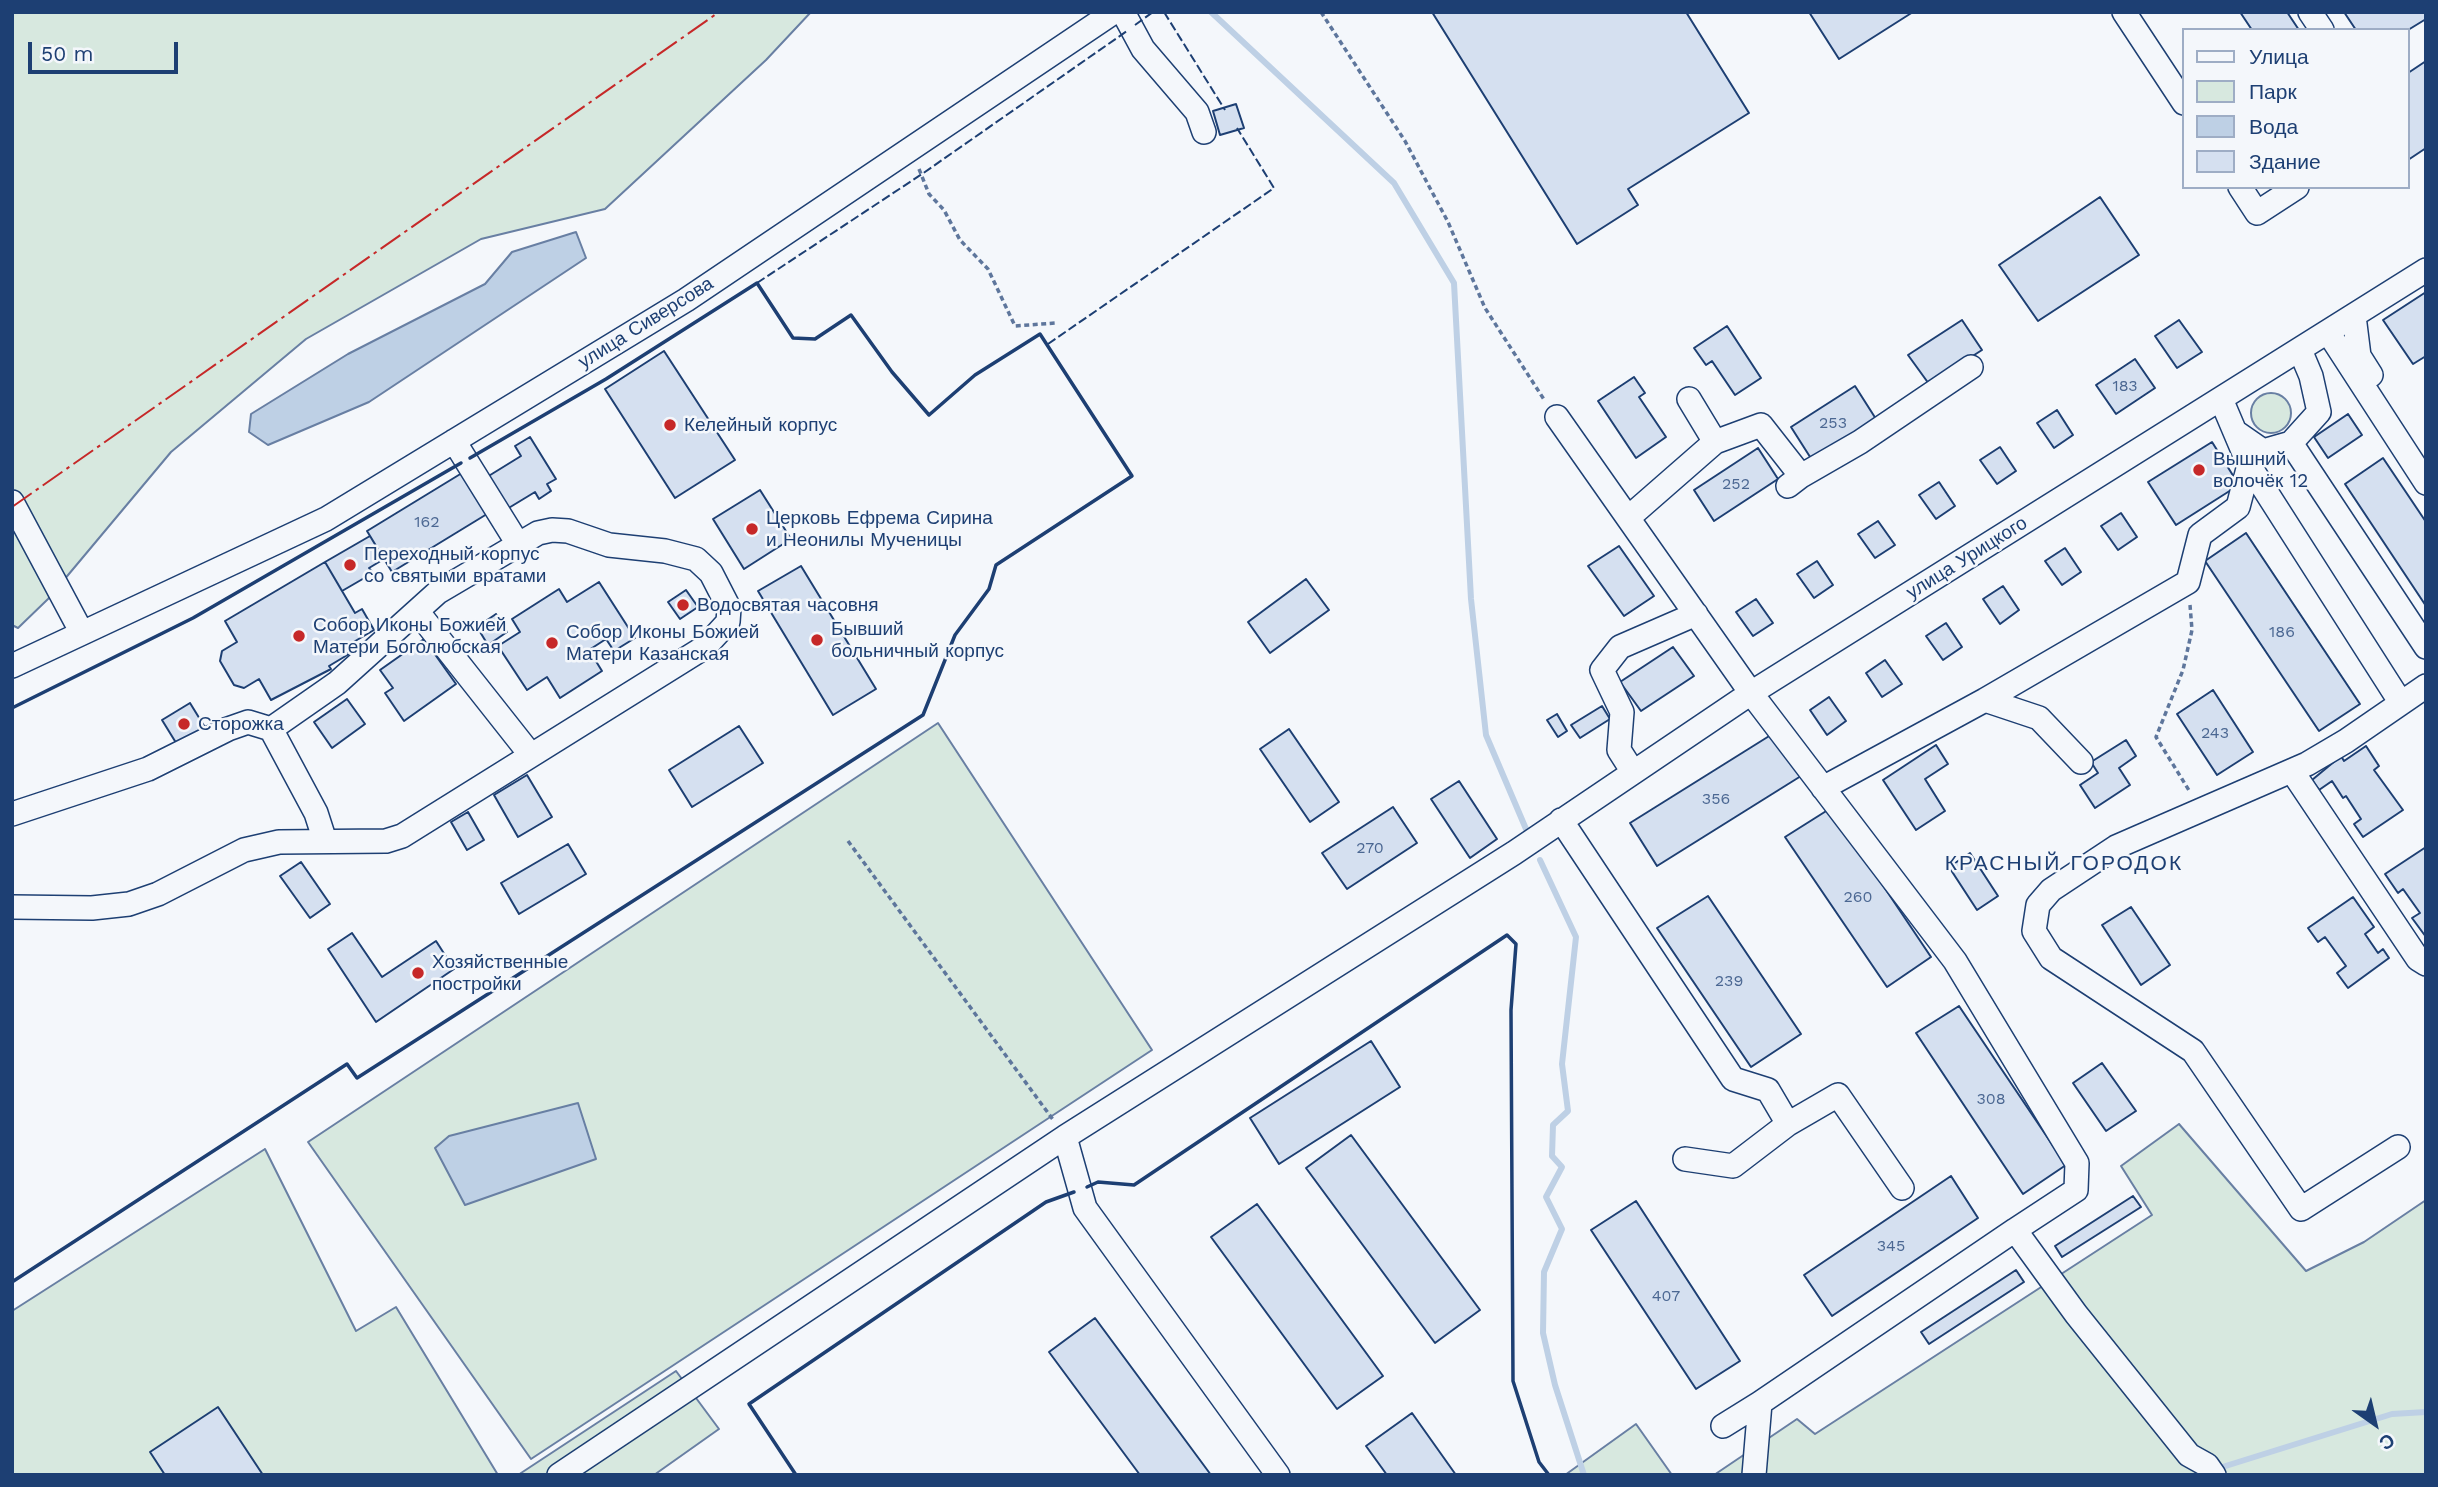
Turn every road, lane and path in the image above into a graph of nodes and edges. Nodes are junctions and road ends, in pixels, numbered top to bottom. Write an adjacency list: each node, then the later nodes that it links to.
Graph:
1 (1114, 12): 9 (street, улица Сиверсова)
2 (1123, 12): 8 (street)
3 (1321, 12): 20 (path)
4 (2124, 12): 7 (street)
5 (2310, 12): 6 (street)
6 (2321, 28)
7 (2182, 100)
8 (1203, 132)
9 (907, 149): 14 (path); 22 (street, улица Сиверсова)
10 (2242, 189): 11 (street)
11 (2294, 189)
12 (2426, 270): 13 (street, улица Урицкого)
13 (2354, 316): 15 (street, улица Урицкого); 25 (street)
14 (1055, 323)
15 (2328, 332): 16 (street, улица Урицкого); 27 (street)
16 (2300, 350): 19 (street, улица Урицкого); 24 (street)
17 (1972, 367): 23 (street)
18 (1689, 399): 23 (street)
19 (2221, 399): 21 (street); 38 (street, улица Урицкого)
20 (1557, 417): 29 (street)
21 (2237, 433): 24 (street); 26 (street)
22 (454, 441): 30 (street); 34 (street, улица Сиверсова)
23 (1715, 442): 29 (street)
24 (2291, 443): 35 (street)
25 (2426, 456)
26 (2249, 465): 31 (street); 40 (street)
27 (2426, 483)
28 (12, 502): 34 (street)
29 (1628, 518): 33 (street)
30 (518, 544): 32 (street); 42 (street)
31 (2188, 582): 39 (street); 47 (path)
32 (416, 611): 41 (street); 42 (street)
33 (1696, 614): 38 (street); 45 (street)
34 (82, 633): 36 (street, улица Сиверсова)
35 (2426, 647)
36 (12, 666)
37 (2426, 686): 40 (street)
38 (1751, 693): 45 (street, улица Урицкого); 46 (street)
39 (1985, 700): 43 (street); 46 (street)
40 (2401, 703): 44 (street)
41 (271, 729): 48 (street); 50 (street)
42 (530, 754): 50 (street)
43 (2081, 762)
44 (2292, 771): 47 (street); 53 (street)
45 (1633, 772): 49 (street, улица Урицкого)
46 (1823, 788): 59 (street)
47 (2199, 808): 56 (street)
48 (12, 814)
49 (1561, 820): 54 (street); 55 (street, улица Урицкого)
50 (325, 841): 52 (street)
51 (848, 841): 55 (path)
52 (12, 907)
53 (2426, 964)
54 (1788, 1124): 57 (street); 58 (street)
55 (1065, 1137): 63 (street, улица Урицкого); 64 (street)
56 (2398, 1147)
57 (1685, 1159)
58 (1902, 1188)
59 (2015, 1230): 60 (street); 62 (street)
60 (1760, 1403): 61 (street); 65 (street)
61 (1723, 1426)
62 (2210, 1470)
63 (559, 1475)
64 (1278, 1475)
65 (1754, 1475)

